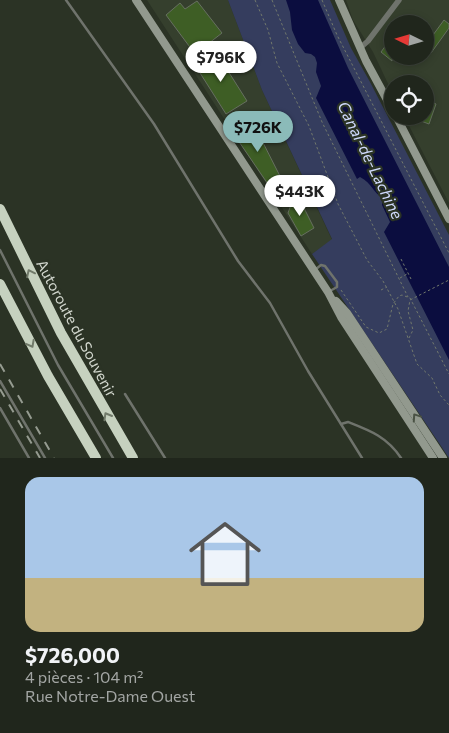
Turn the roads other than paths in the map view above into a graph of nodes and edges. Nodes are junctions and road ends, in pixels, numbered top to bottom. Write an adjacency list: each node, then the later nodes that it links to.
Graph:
1 (66, 0): 17 (lane)
2 (136, 0): 11 (main road)
3 (339, 0): 5 (main road)
4 (399, 0): 5 (street)
5 (360, 48): 6 (main road)
6 (384, 94)
7 (401, 125): 9 (main road)
8 (0, 209): 22 (highway, Autoroute du Souvenir, one-way to 8)
9 (449, 219)
10 (0, 250): 21 (lane)
11 (314, 270): 13 (main road); 13 (lane)
12 (0, 284): 20 (highway, one-way to 20)
13 (328, 292): 26 (main road); 27 (main road, one-way to 13)
14 (0, 381): 19 (lane)
15 (126, 394): 23 (lane)
16 (0, 408): 18 (lane)
17 (341, 424): 24 (lane); 25 (lane)
18 (29, 458)
19 (45, 458)
20 (96, 458)
21 (113, 458)
22 (133, 458)
23 (165, 458)
24 (362, 458)
25 (401, 458)
26 (433, 458)
27 (443, 458)

